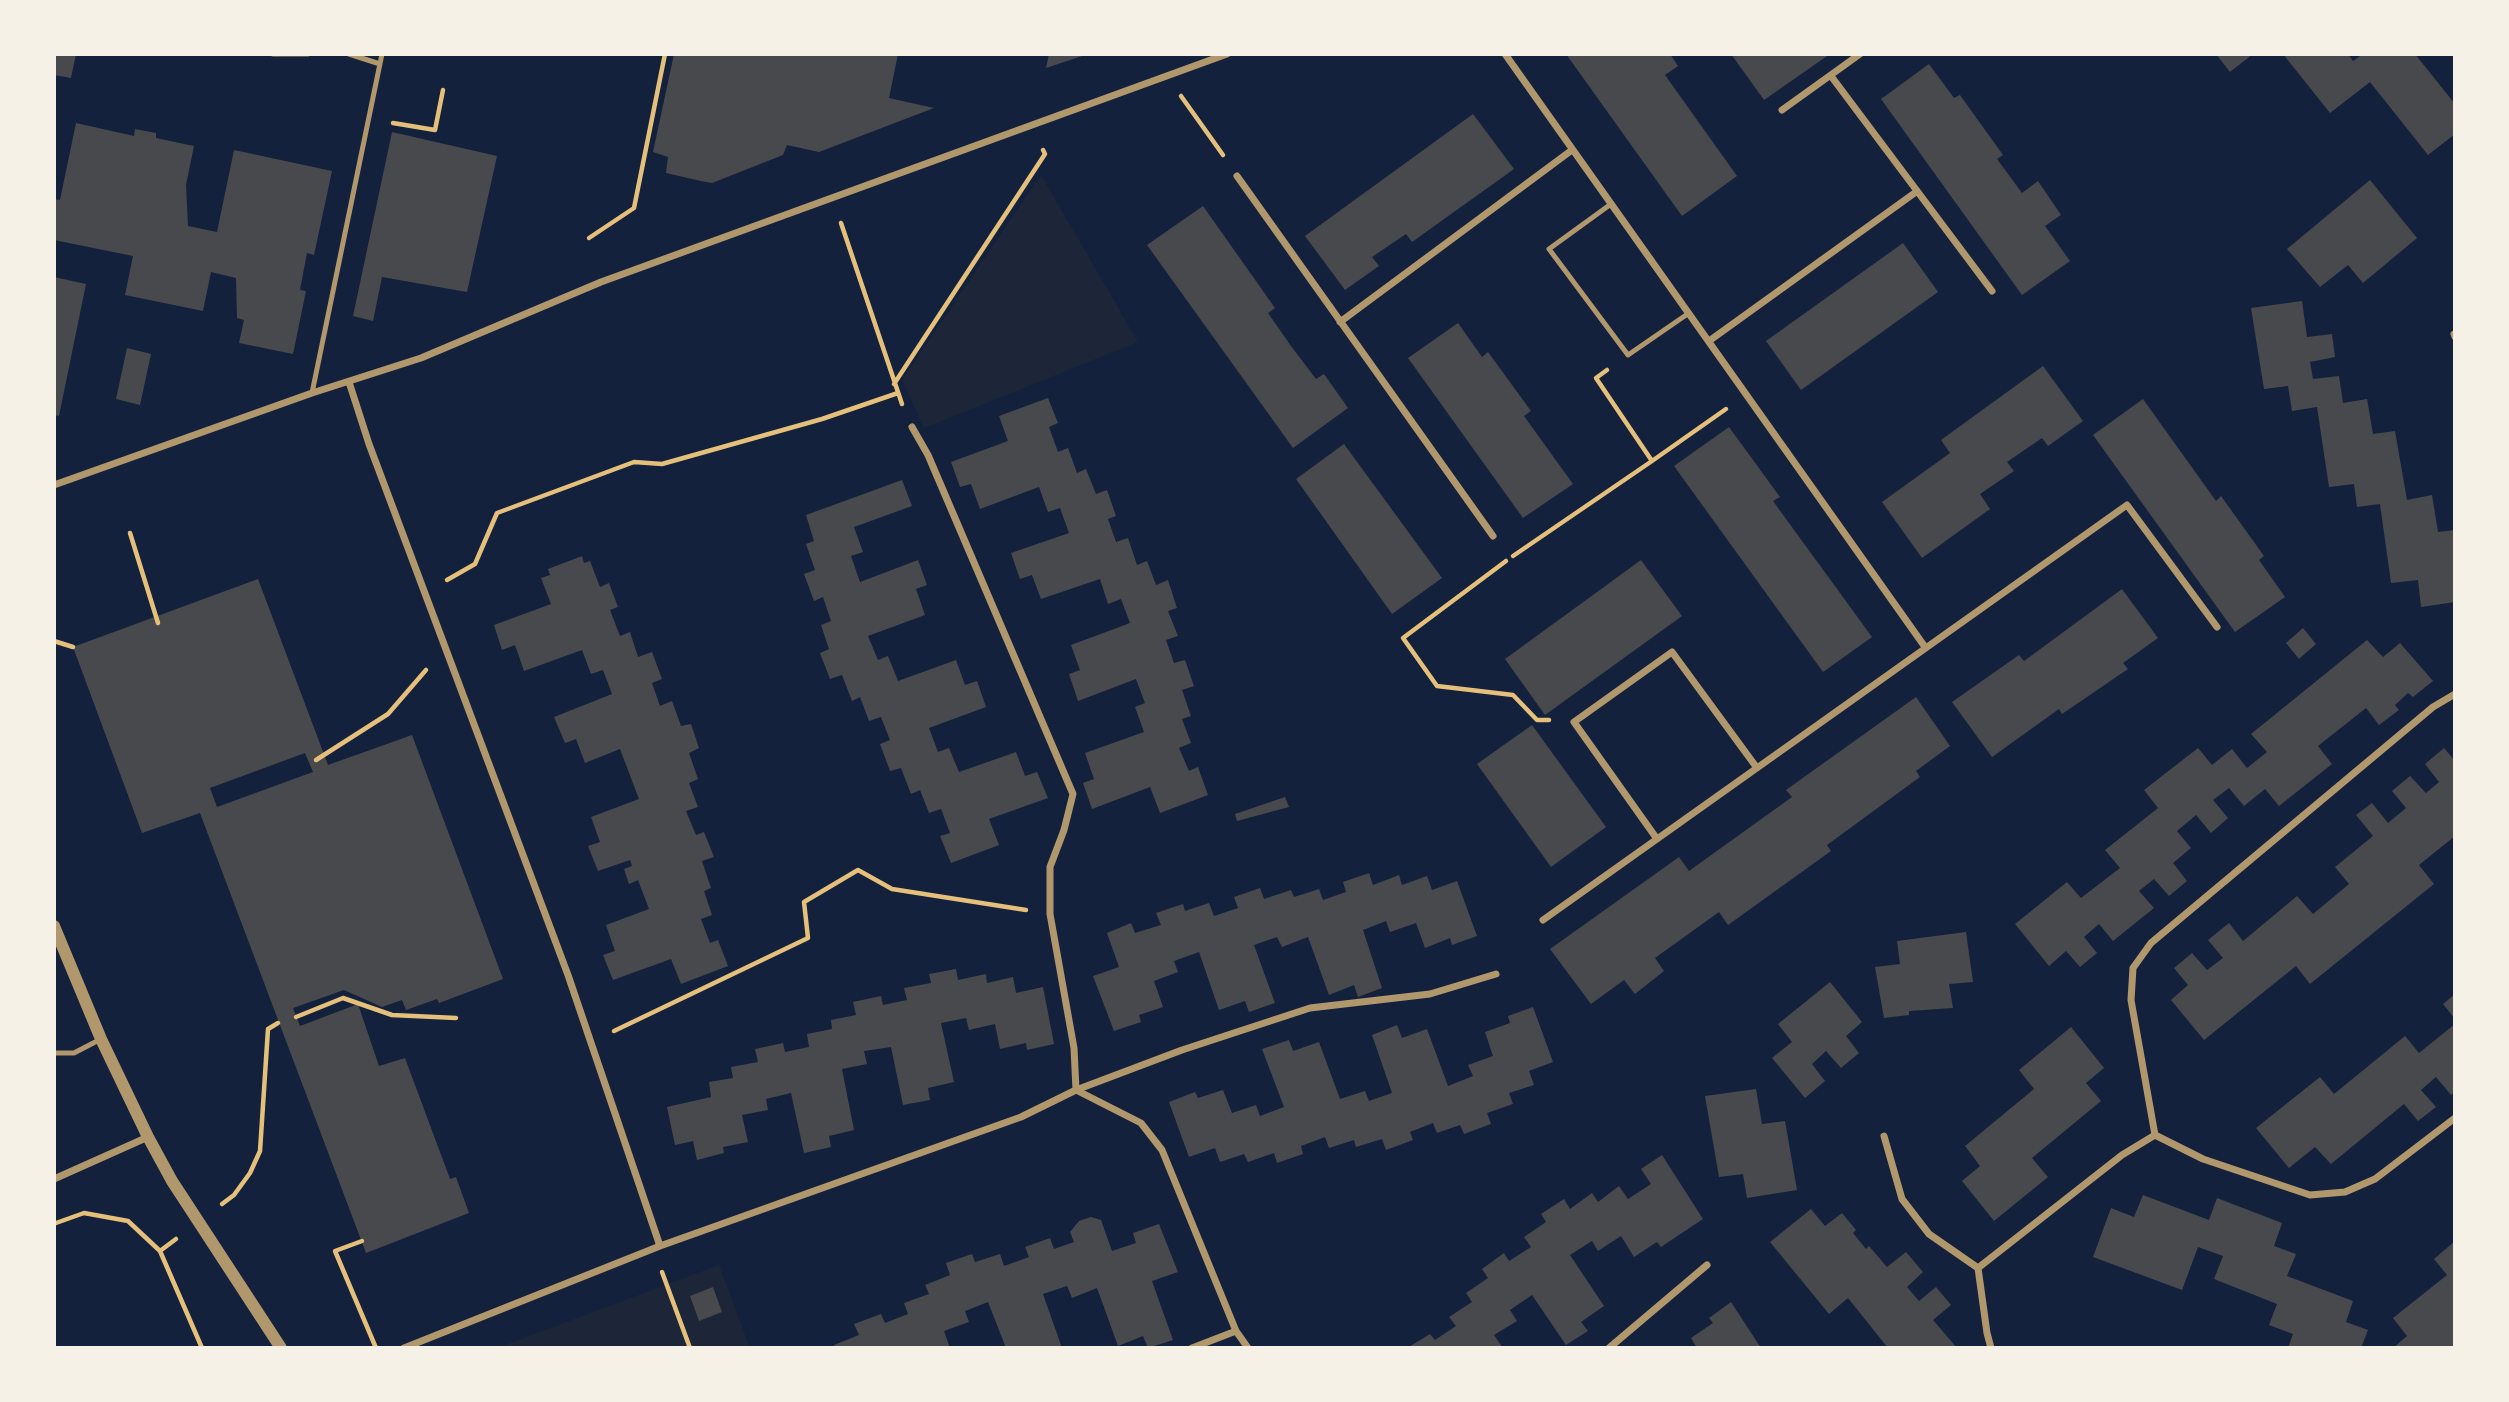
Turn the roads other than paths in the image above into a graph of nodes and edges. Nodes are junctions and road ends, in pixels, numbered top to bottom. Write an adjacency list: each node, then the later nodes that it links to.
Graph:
1 (273, 54): 2 (lane)
2 (308, 54)
3 (349, 54): 8 (lane)
4 (382, 54): 8 (lane)
5 (1227, 54): 19 (street)
6 (1505, 54): 11 (street)
7 (1860, 54): 9 (street)
8 (380, 64): 20 (lane)
9 (1831, 76): 10 (street); 13 (street)
10 (1782, 110)
11 (1572, 150): 14 (street); 17 (street)
12 (1237, 176): 17 (street)
13 (1916, 192): 15 (street); 18 (street)
14 (1611, 204): 16 (street); 16 (lane)
15 (1992, 291)
16 (1689, 313): 18 (street)
17 (1340, 322): 23 (street)
18 (1709, 341): 25 (street)
19 (349, 382): 20 (street); 40 (street)
20 (312, 393): 22 (street)
21 (912, 427): 34 (street)
22 (54, 485)
23 (1493, 536)
24 (2217, 627): 25 (street)
25 (1925, 647): 27 (street)
26 (2455, 694): 36 (street)
27 (1757, 768): 28 (street); 28 (street)
28 (1657, 839): 29 (street)
29 (1543, 920)
30 (54, 926): 32 (street)
31 (1496, 974): 34 (street)
32 (101, 1039): 33 (lane); 38 (street)
33 (54, 1053)
34 (1076, 1090): 40 (street); 43 (street)
35 (2455, 1118): 36 (street)
36 (2155, 1135): 42 (street)
37 (1884, 1136): 42 (street)
38 (148, 1137): 39 (street); 44 (street)
39 (54, 1179)
40 (657, 1247): 45 (street)
41 (1707, 1265): 48 (street)
42 (1979, 1268): 49 (street)
43 (1236, 1331): 46 (street); 47 (street)
44 (281, 1348)
45 (404, 1348)
46 (1192, 1348)
47 (1248, 1348)
48 (1609, 1348)
49 (1992, 1348)

